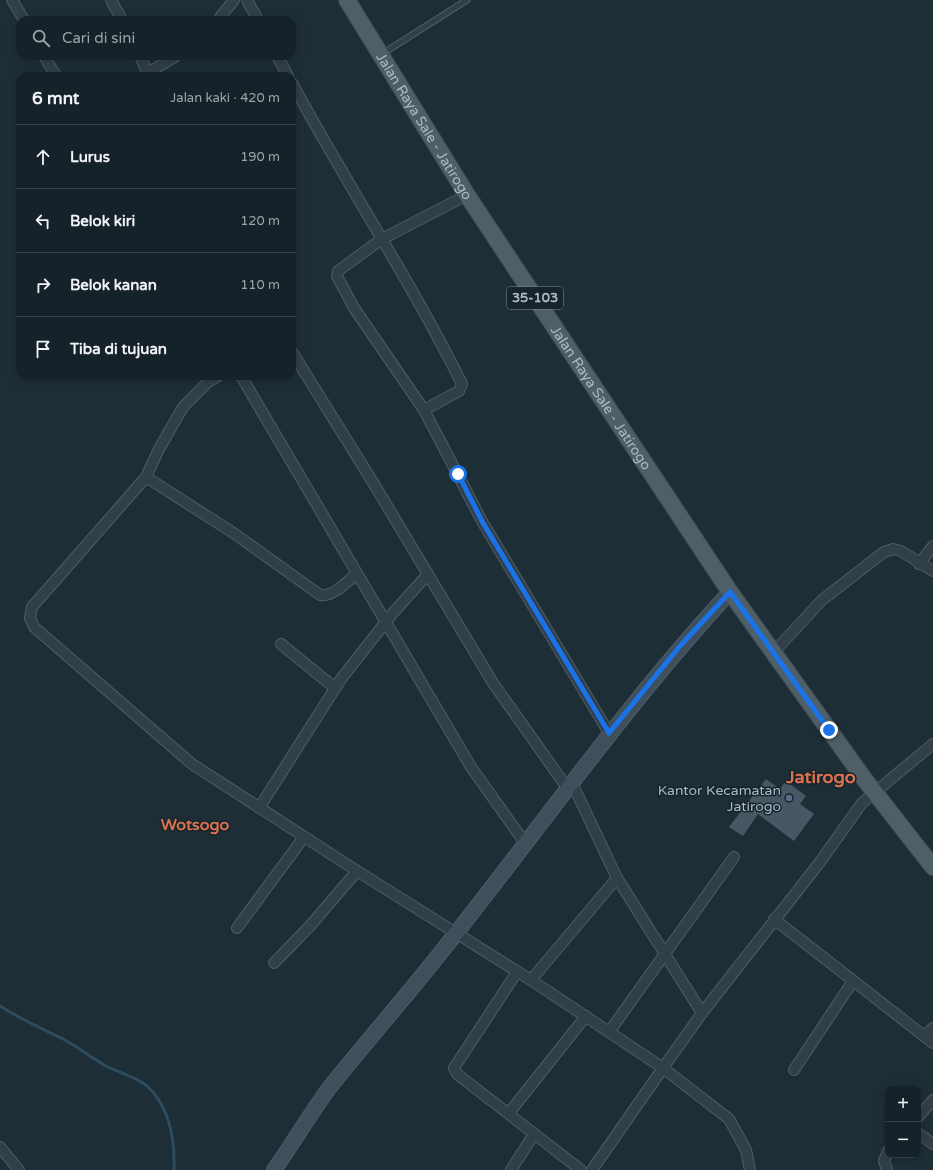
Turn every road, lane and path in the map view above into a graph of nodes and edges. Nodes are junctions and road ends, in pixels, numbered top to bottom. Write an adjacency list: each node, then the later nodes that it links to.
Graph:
1 (12, 0): 7 (street)
2 (111, 0): 8 (street)
3 (234, 0): 9 (street)
4 (247, 0): 10 (street)
5 (346, 0): 11 (main road, Jalan Raya Sale - Jatirogo / 35-103)
6 (467, 0): 11 (lane)
7 (22, 16)
8 (120, 16)
9 (221, 16)
10 (256, 16)
11 (382, 54): 21 (main road, Jalan Raya Sale - Jatirogo / 35-103)
12 (46, 60): 16 (street)
13 (142, 60): 17 (street)
14 (170, 60): 18 (street)
15 (279, 60): 19 (street)
16 (54, 72)
17 (147, 72)
18 (151, 72)
19 (286, 72)
20 (296, 90): 22 (street)
21 (467, 195): 22 (street); 33 (main road, Jalan Raya Sale - Jatirogo / 35-103)
22 (382, 238): 26 (street); 26 (street)
23 (296, 359): 32 (street)
24 (211, 380): 27 (street)
25 (243, 380): 31 (street)
26 (424, 410): 38 (street)
27 (146, 477): 31 (street); 42 (street)
28 (933, 546): 29 (street)
29 (919, 564): 30 (street); 36 (street)
30 (933, 571)
31 (356, 574): 34 (street)
32 (428, 574): 34 (street); 40 (street)
33 (730, 592): 36 (main road, 35-103); 38 (main road)
34 (386, 623): 37 (street); 44 (street)
35 (280, 644): 37 (street)
36 (774, 652): 41 (main road, 35-103)
37 (336, 688): 42 (street)
38 (609, 733): 40 (main road)
39 (933, 744): 41 (street)
40 (570, 786): 44 (main road); 48 (street)
41 (875, 793): 46 (main road, 35-103); 49 (street)
42 (259, 808): 43 (street)
43 (304, 837): 47 (street); 50 (street)
44 (525, 843): 51 (main road)
45 (734, 857): 52 (street)
46 (933, 867)
47 (357, 871): 51 (street); 53 (street)
48 (617, 878): 52 (street); 55 (street)
49 (774, 919): 56 (street); 57 (street)
50 (237, 928)
51 (456, 933): 54 (street); 74 (main road)
52 (663, 954): 57 (street); 60 (street)
53 (274, 963)
54 (517, 972): 55 (street); 66 (street)
55 (531, 980): 58 (street)
56 (853, 981): 61 (street); 64 (street)
57 (702, 1013): 63 (street)
58 (586, 1016): 60 (street); 66 (street)
59 (933, 1028): 61 (street)
60 (609, 1032): 63 (street)
61 (924, 1036): 62 (street)
62 (933, 1043)
63 (663, 1068): 77 (street); 78 (street)
64 (794, 1070)
65 (933, 1100): 67 (street)
66 (509, 1113): 68 (street)
67 (921, 1114)
68 (534, 1134): 75 (street); 76 (street)
69 (921, 1135): 70 (street)
70 (933, 1144)
71 (0, 1147): 73 (street)
72 (885, 1158): 79 (street)
73 (18, 1170)
74 (274, 1170)
75 (511, 1170)
76 (581, 1170)
77 (592, 1170)
78 (750, 1170)
79 (887, 1170)

